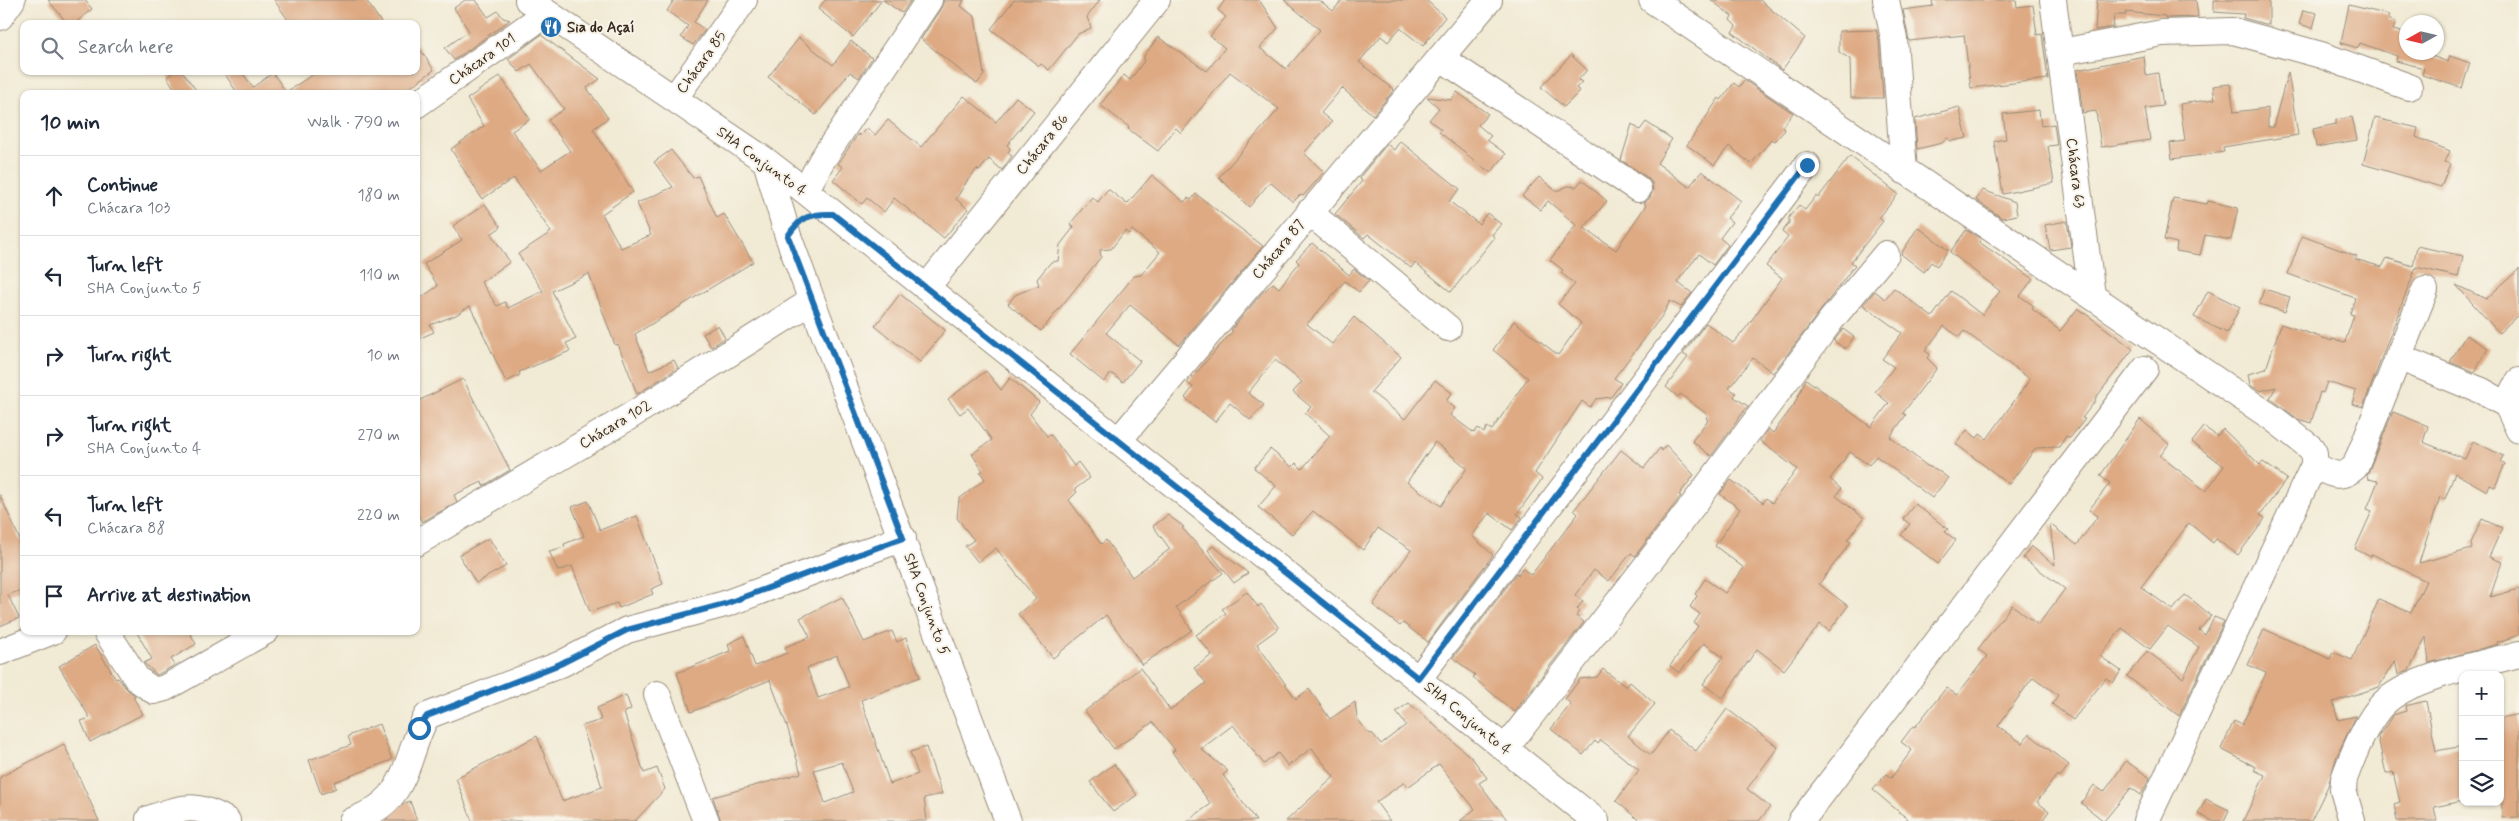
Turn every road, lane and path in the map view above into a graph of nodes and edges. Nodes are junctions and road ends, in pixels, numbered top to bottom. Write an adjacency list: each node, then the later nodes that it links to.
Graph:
1 (12, 0): 10 (street)
2 (744, 0): 14 (street, Chácara 85)
3 (929, 0): 20 (street)
4 (1157, 0): 25 (street, Chácara 86)
5 (1489, 0): 12 (street, Chácara 87)
6 (1652, 0): 18 (street)
7 (1886, 0): 18 (street)
8 (2052, 0): 11 (street, Chácara 63)
9 (538, 7): 14 (street, SHA Conjunto 4); 15 (street, Chácara 101)
10 (0, 17)
11 (2061, 52): 13 (street); 27 (street, Chácara 63)
12 (1441, 58): 19 (street); 21 (street, Chácara 87)
13 (2409, 87)
14 (674, 99): 16 (street, SHA Conjunto 4)
15 (420, 102)
16 (766, 162): 20 (street, SHA Conjunto 4); 23 (street, SHA Conjunto 5)
17 (1807, 165): 44 (street)
18 (1904, 171): 27 (street)
19 (1638, 189)
20 (805, 191): 22 (street, SHA Conjunto 4)
21 (1309, 212): 29 (street); 35 (street, Chácara 87)
22 (833, 214): 23 (street); 25 (street, SHA Conjunto 4)
23 (788, 236): 28 (street, SHA Conjunto 5)
24 (1886, 254): 46 (street)
25 (926, 288): 35 (street, SHA Conjunto 4)
26 (2425, 290): 30 (street)
27 (2092, 294): 36 (street)
28 (812, 301): 37 (street, SHA Conjunto 5); 38 (street, Chácara 102)
29 (1448, 328)
30 (2398, 357): 33 (street); 36 (street)
31 (2145, 369): 53 (street)
32 (2519, 381): 33 (street)
33 (2507, 405): 34 (street)
34 (2519, 430)
35 (1118, 441): 44 (street, SHA Conjunto 4)
36 (2314, 465): 54 (street)
37 (903, 538): 49 (street); 51 (street, SHA Conjunto 5)
38 (420, 541)
39 (43, 635): 42 (street)
40 (109, 635): 41 (street)
41 (259, 635)
42 (0, 652)
43 (2519, 654): 55 (street)
44 (1418, 678): 46 (street, SHA Conjunto 4)
45 (657, 694): 50 (street)
46 (1505, 748): 52 (street, SHA Conjunto 4)
47 (149, 819): 48 (street)
48 (227, 821)
49 (352, 821)
50 (706, 821)
51 (1008, 821)
52 (1596, 821)
53 (1801, 821)
54 (2146, 821)
55 (2352, 821)

